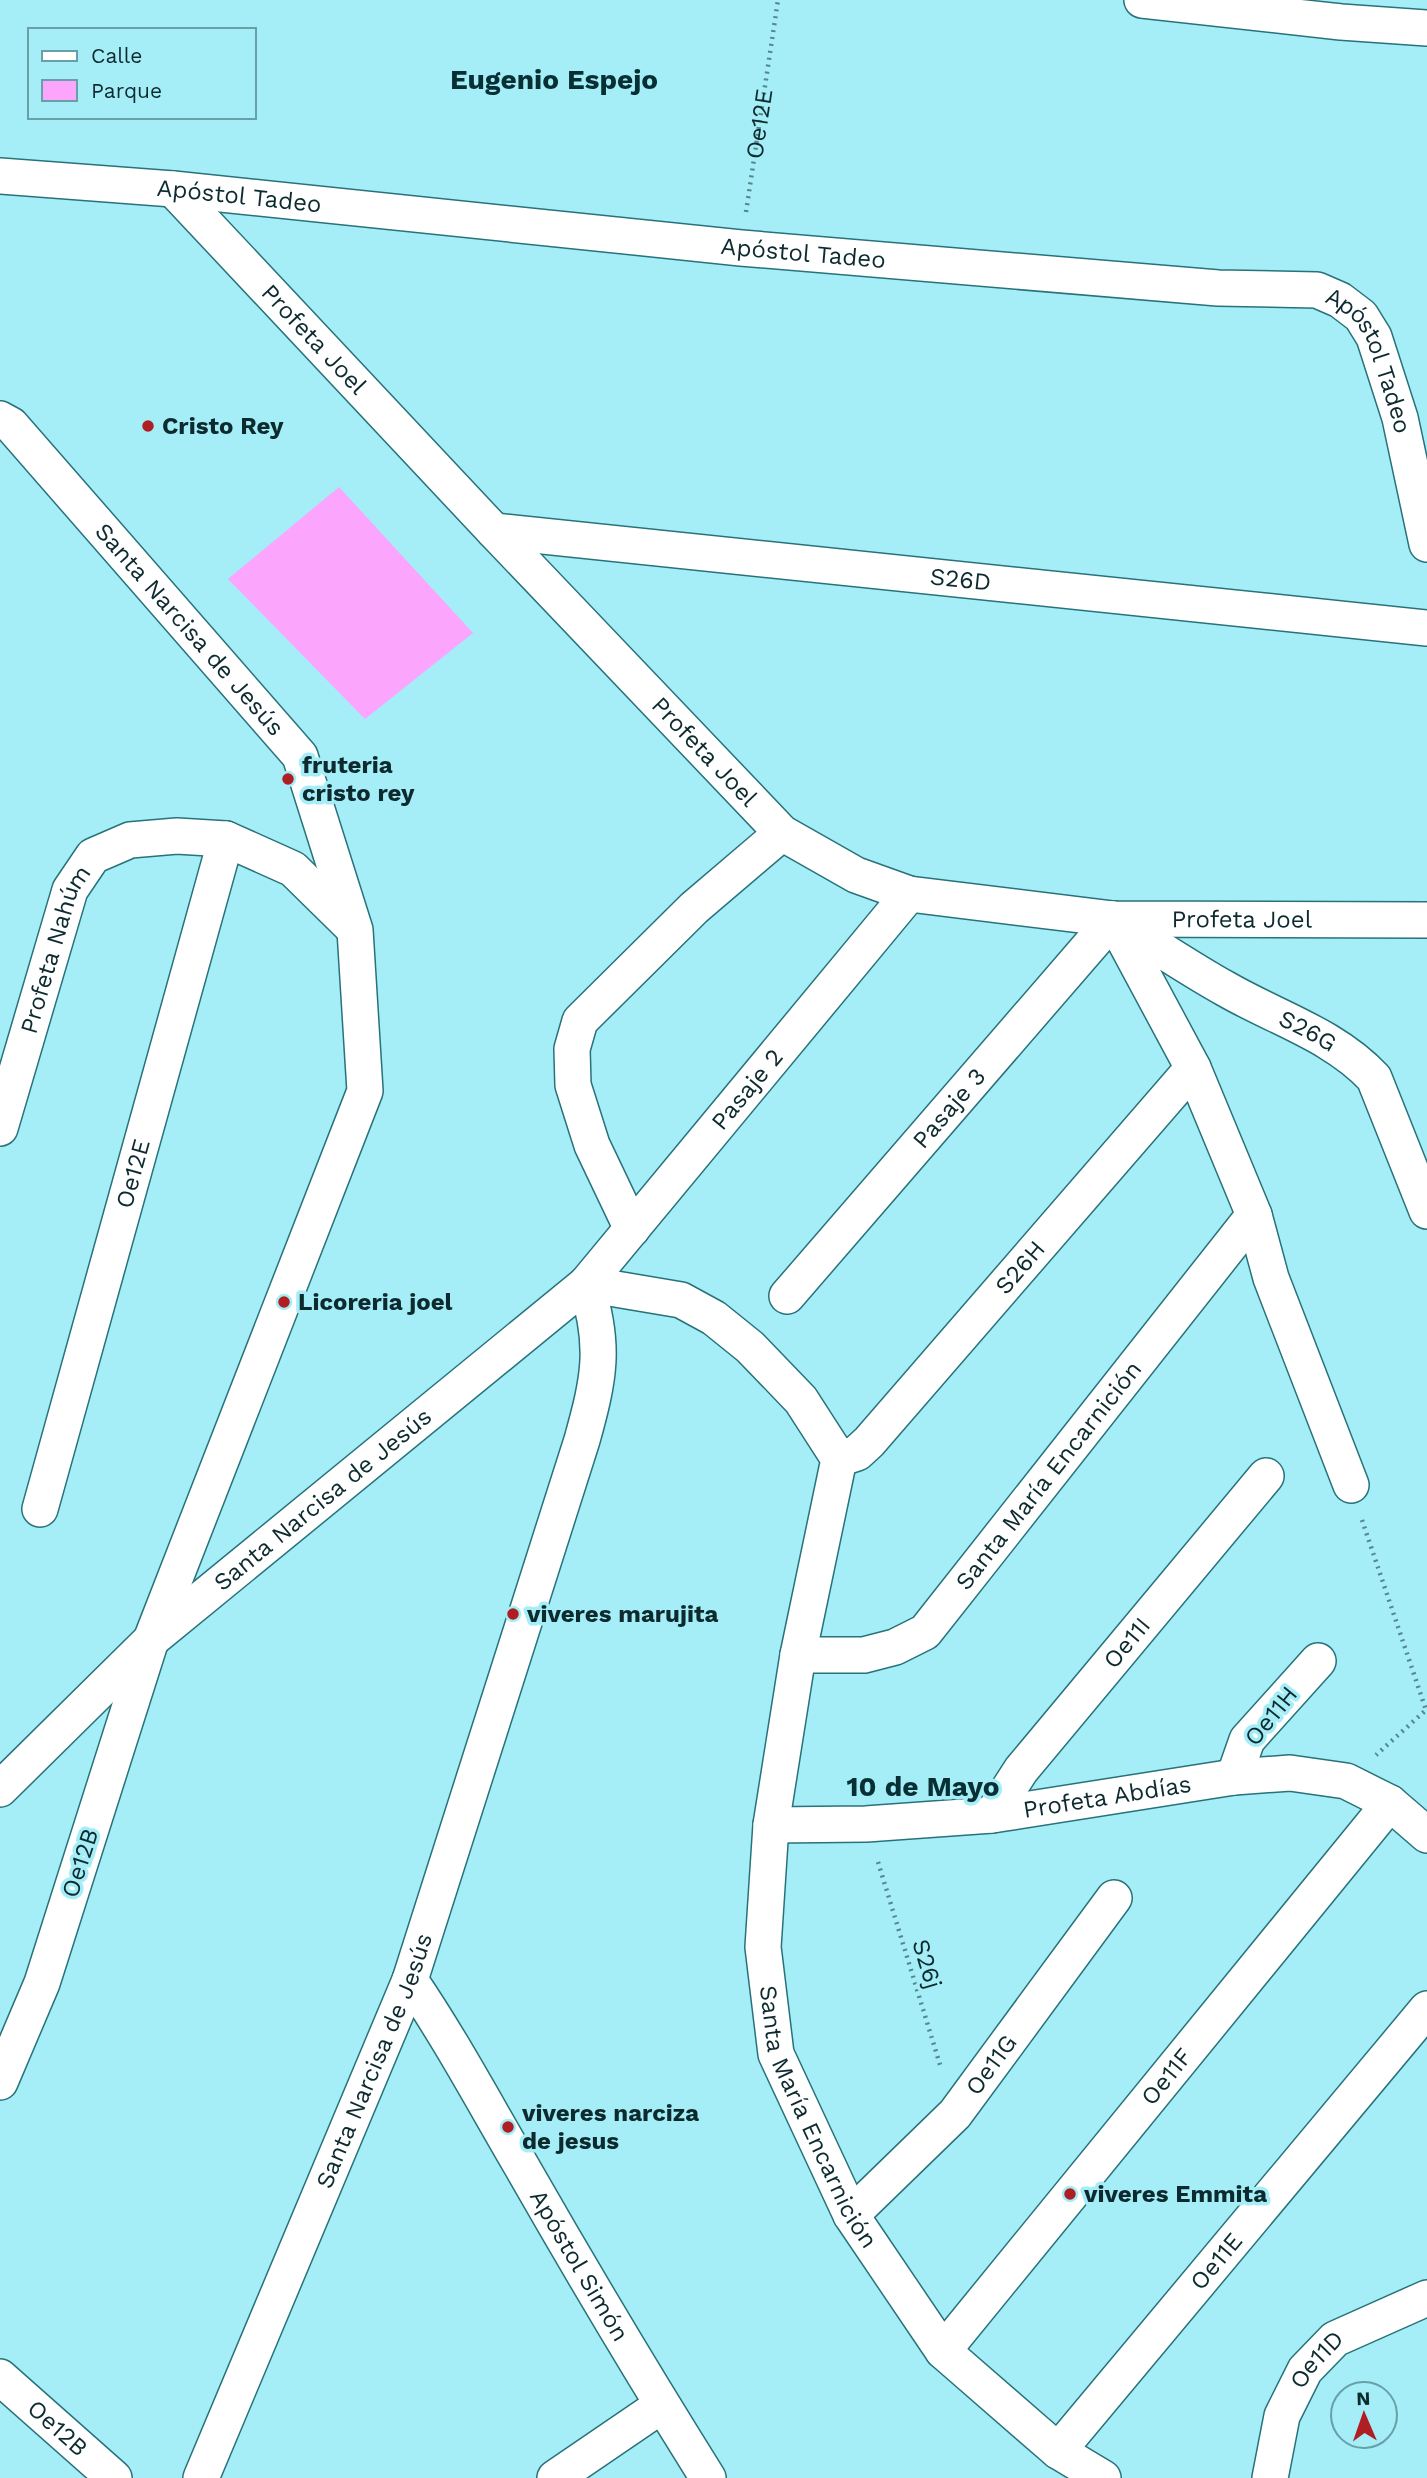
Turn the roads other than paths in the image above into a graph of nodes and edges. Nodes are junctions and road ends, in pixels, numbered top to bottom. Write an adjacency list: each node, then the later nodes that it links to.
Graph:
1 (1142, 0): 2 (street)
2 (1427, 28)
3 (0, 176): 4 (street, Apóstol Tadeo)
4 (173, 189): 6 (street, Profeta Joel); 7 (street, Apóstol Tadeo)
5 (0, 419): 14 (street, Santa Narcisa de Jesús)
6 (494, 531): 8 (street, S26D); 9 (street, Profeta Joel)
7 (1427, 544)
8 (1427, 628)
9 (782, 833): 11 (street, Profeta Joel); 19 (street)
10 (226, 839): 14 (street, Profeta Nahúm); 16 (street, Profeta Nahúm); 25 (street, Oe12E)
11 (909, 894): 12 (street, Profeta Joel); 19 (street, Pasaje 2)
12 (1113, 919): 13 (street, Profeta Joel); 15 (street); 17 (street, S26G); 21 (street, Pasaje 3)
13 (1427, 920)
14 (355, 930): 26 (street, Santa Narcisa de Jesús)
15 (1193, 1068): 18 (street); 22 (street, S26H)
16 (0, 1128)
17 (1427, 1211)
18 (1254, 1215): 24 (street); 27 (street, Santa María Encarnición)
19 (632, 1229): 20 (street, Pasaje 2)
20 (586, 1284): 22 (street); 26 (street, Santa Narcisa de Jesús); 36 (street, Santa Narcisa de Jesús)
21 (787, 1296)
22 (839, 1459): 27 (street, Santa María Encarnición)
23 (1266, 1476): 32 (street, Oe11I)
24 (1351, 1485)
25 (40, 1509)
26 (151, 1640): 30 (street); 38 (street, Oe12B)
27 (799, 1655): 33 (street, Santa María Encarnición)
28 (1318, 1661): 29 (street, Oe11H)
29 (1234, 1777): 31 (street, Profeta Abdías); 32 (street, Profeta Abdías)
30 (0, 1789)
31 (1390, 1803): 34 (street, Profeta Abdías); 41 (street, Oe11F)
32 (992, 1815): 33 (street, Profeta Abdías)
33 (771, 1825): 39 (street, Santa María Encarnición)
34 (1427, 1835)
35 (1114, 1898): 39 (street, Oe11G)
36 (410, 1980): 43 (street, Apóstol Simón); 46 (street, Santa Narcisa de Jesús)
37 (1427, 2008): 44 (street, Oe11E)
38 (0, 2082)
39 (852, 2216): 41 (street, Santa María Encarnición)
40 (1427, 2298): 50 (street, Oe11D)
41 (943, 2351): 44 (street, Santa María Encarnición)
42 (0, 2377): 45 (street, Oe12B)
43 (662, 2405): 47 (street); 48 (street, Apóstol Simón)
44 (1058, 2451): 49 (street, Santa María Encarnición)
45 (114, 2478)
46 (201, 2478)
47 (555, 2478)
48 (708, 2478)
49 (1103, 2478)
50 (1270, 2478)

